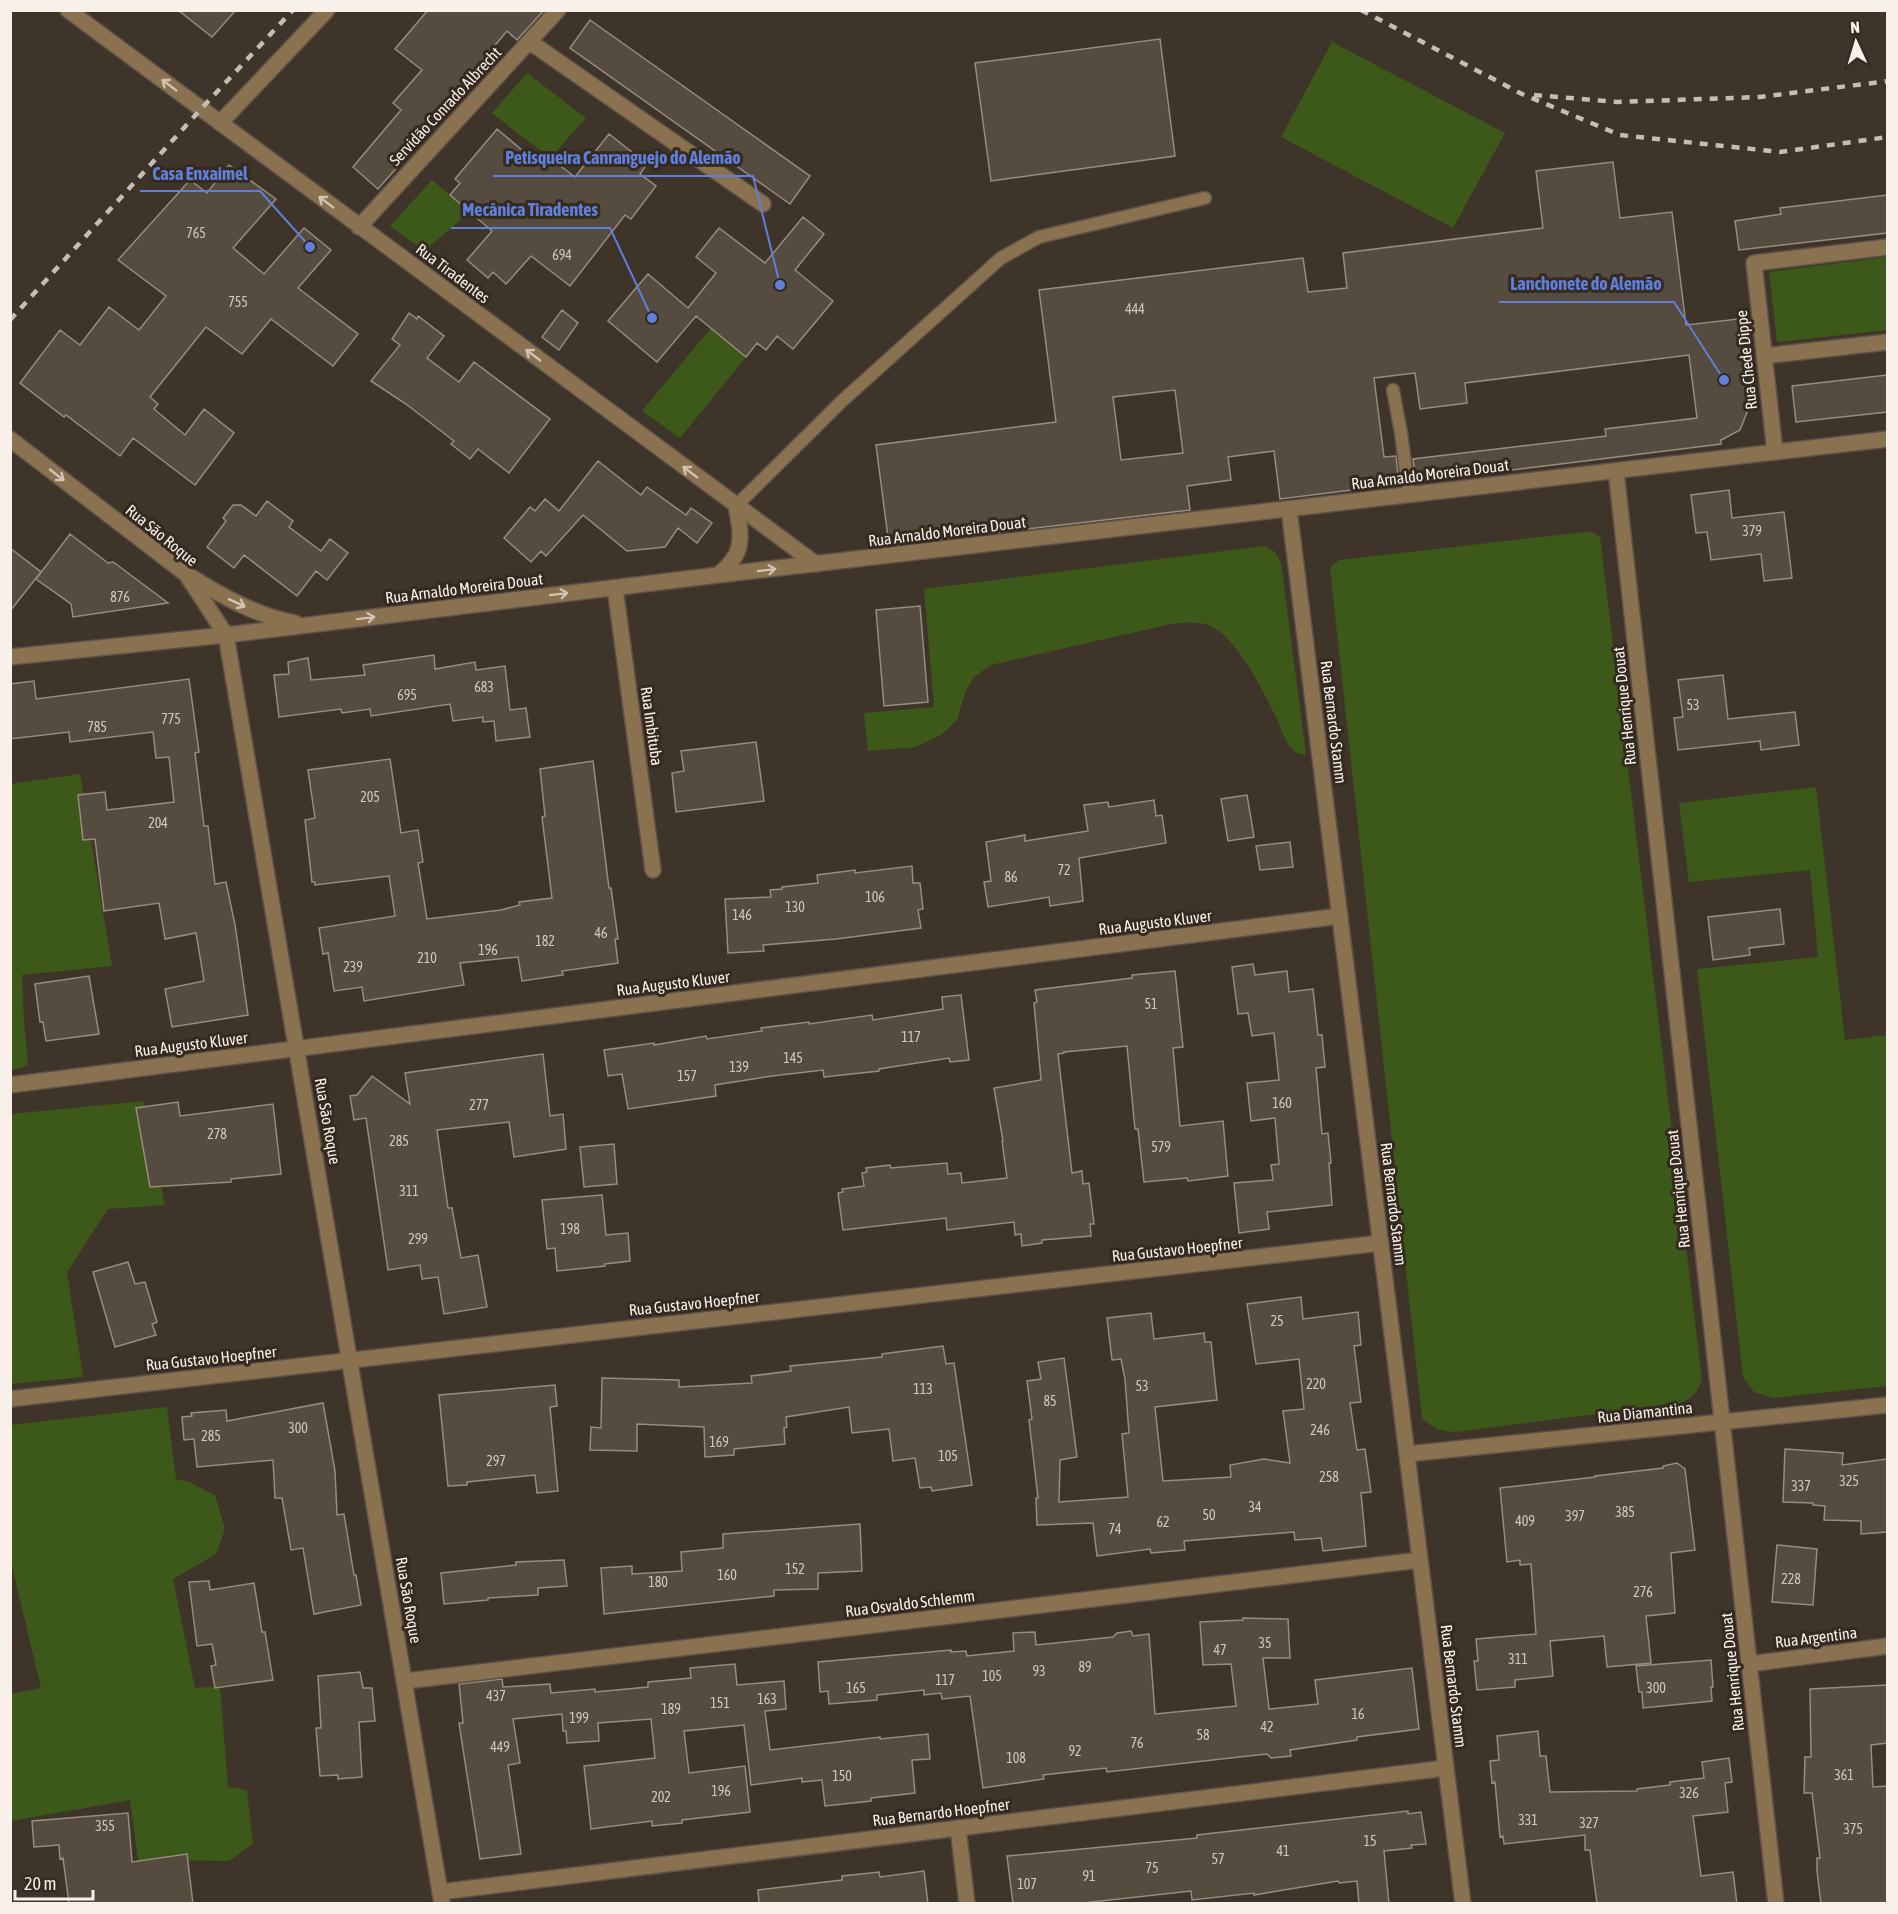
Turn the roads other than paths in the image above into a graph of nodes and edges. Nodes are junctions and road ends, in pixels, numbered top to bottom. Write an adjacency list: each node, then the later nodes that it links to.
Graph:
1 (68, 10): 5 (street, Rua Tiradentes, one-way to 1)
2 (327, 10): 5 (street)
3 (558, 10): 4 (street, Servidão Conrado Albrecht)
4 (530, 42): 7 (street); 8 (street, Servidão Conrado Albrecht)
5 (220, 123): 8 (street, Rua Tiradentes, one-way to 5)
6 (1205, 198): 18 (lane)
7 (763, 204)
8 (359, 227): 18 (street, Rua Tiradentes, one-way to 8)
9 (1887, 247): 11 (street, Rua Chede Dippe)
10 (1887, 342): 11 (street)
11 (1764, 356): 15 (street, Rua Chede Dippe)
12 (1392, 390): 17 (lane)
13 (10, 439): 21 (street, Rua São Roque, one-way to 21)
14 (1887, 439): 15 (street, Rua Arnaldo Moreira Douat)
15 (1775, 453): 16 (street, Rua Arnaldo Moreira Douat)
16 (1616, 471): 17 (street, Rua Arnaldo Moreira Douat); 35 (street, Rua Henrique Douat)
17 (1409, 495): 19 (street, Rua Arnaldo Moreira Douat)
18 (736, 506): 20 (street, Rua Tiradentes); 22 (street)
19 (1289, 509): 20 (street, Rua Arnaldo Moreira Douat); 28 (street, Rua Bernardo Stamm)
20 (816, 564): 22 (street, Rua Arnaldo Moreira Douat, one-way to 20)
21 (186, 574): 24 (street, one-way to 24); 25 (street, Rua São Roque)
22 (718, 575): 23 (street, Rua Arnaldo Moreira Douat)
23 (615, 588): 24 (street, Rua Arnaldo Moreira Douat, one-way to 23); 27 (street, Rua Imbituba)
24 (308, 625): 25 (street, Rua Arnaldo Moreira Douat)
25 (226, 635): 26 (street, Rua Arnaldo Moreira Douat); 29 (street, Rua São Roque)
26 (10, 657)
27 (653, 870)
28 (1340, 916): 29 (street, Rua Augusto Kluver); 31 (street, Rua Bernardo Stamm)
29 (297, 1048): 30 (street, Rua Augusto Kluver); 32 (street, Rua São Roque)
30 (10, 1085)
31 (1381, 1244): 32 (street, Rua Gustavo Hoepfner); 36 (street, Rua Bernardo Stamm)
32 (351, 1360): 33 (street, Rua Gustavo Hoepfner); 40 (street, Rua São Roque)
33 (10, 1399)
34 (1887, 1405): 35 (street, Rua Diamantina)
35 (1722, 1422): 36 (street, Rua Diamantina); 39 (street, Rua Henrique Douat)
36 (1407, 1454): 37 (street, Rua Bernardo Stamm)
37 (1420, 1560): 40 (street, Rua Osvaldo Schlemm); 41 (street, Rua Bernardo Stamm)
38 (1887, 1646): 39 (street, Rua Argentina)
39 (1749, 1664): 46 (street, Rua Henrique Douat)
40 (405, 1681): 43 (street, Rua São Roque)
41 (1446, 1768): 42 (street, Rua Bernardo Hoepfner); 45 (street, Rua Bernardo Stamm)
42 (958, 1828): 43 (street, Rua Bernardo Hoepfner); 44 (street)
43 (441, 1898)
44 (967, 1904)
45 (1463, 1904)
46 (1776, 1904)

